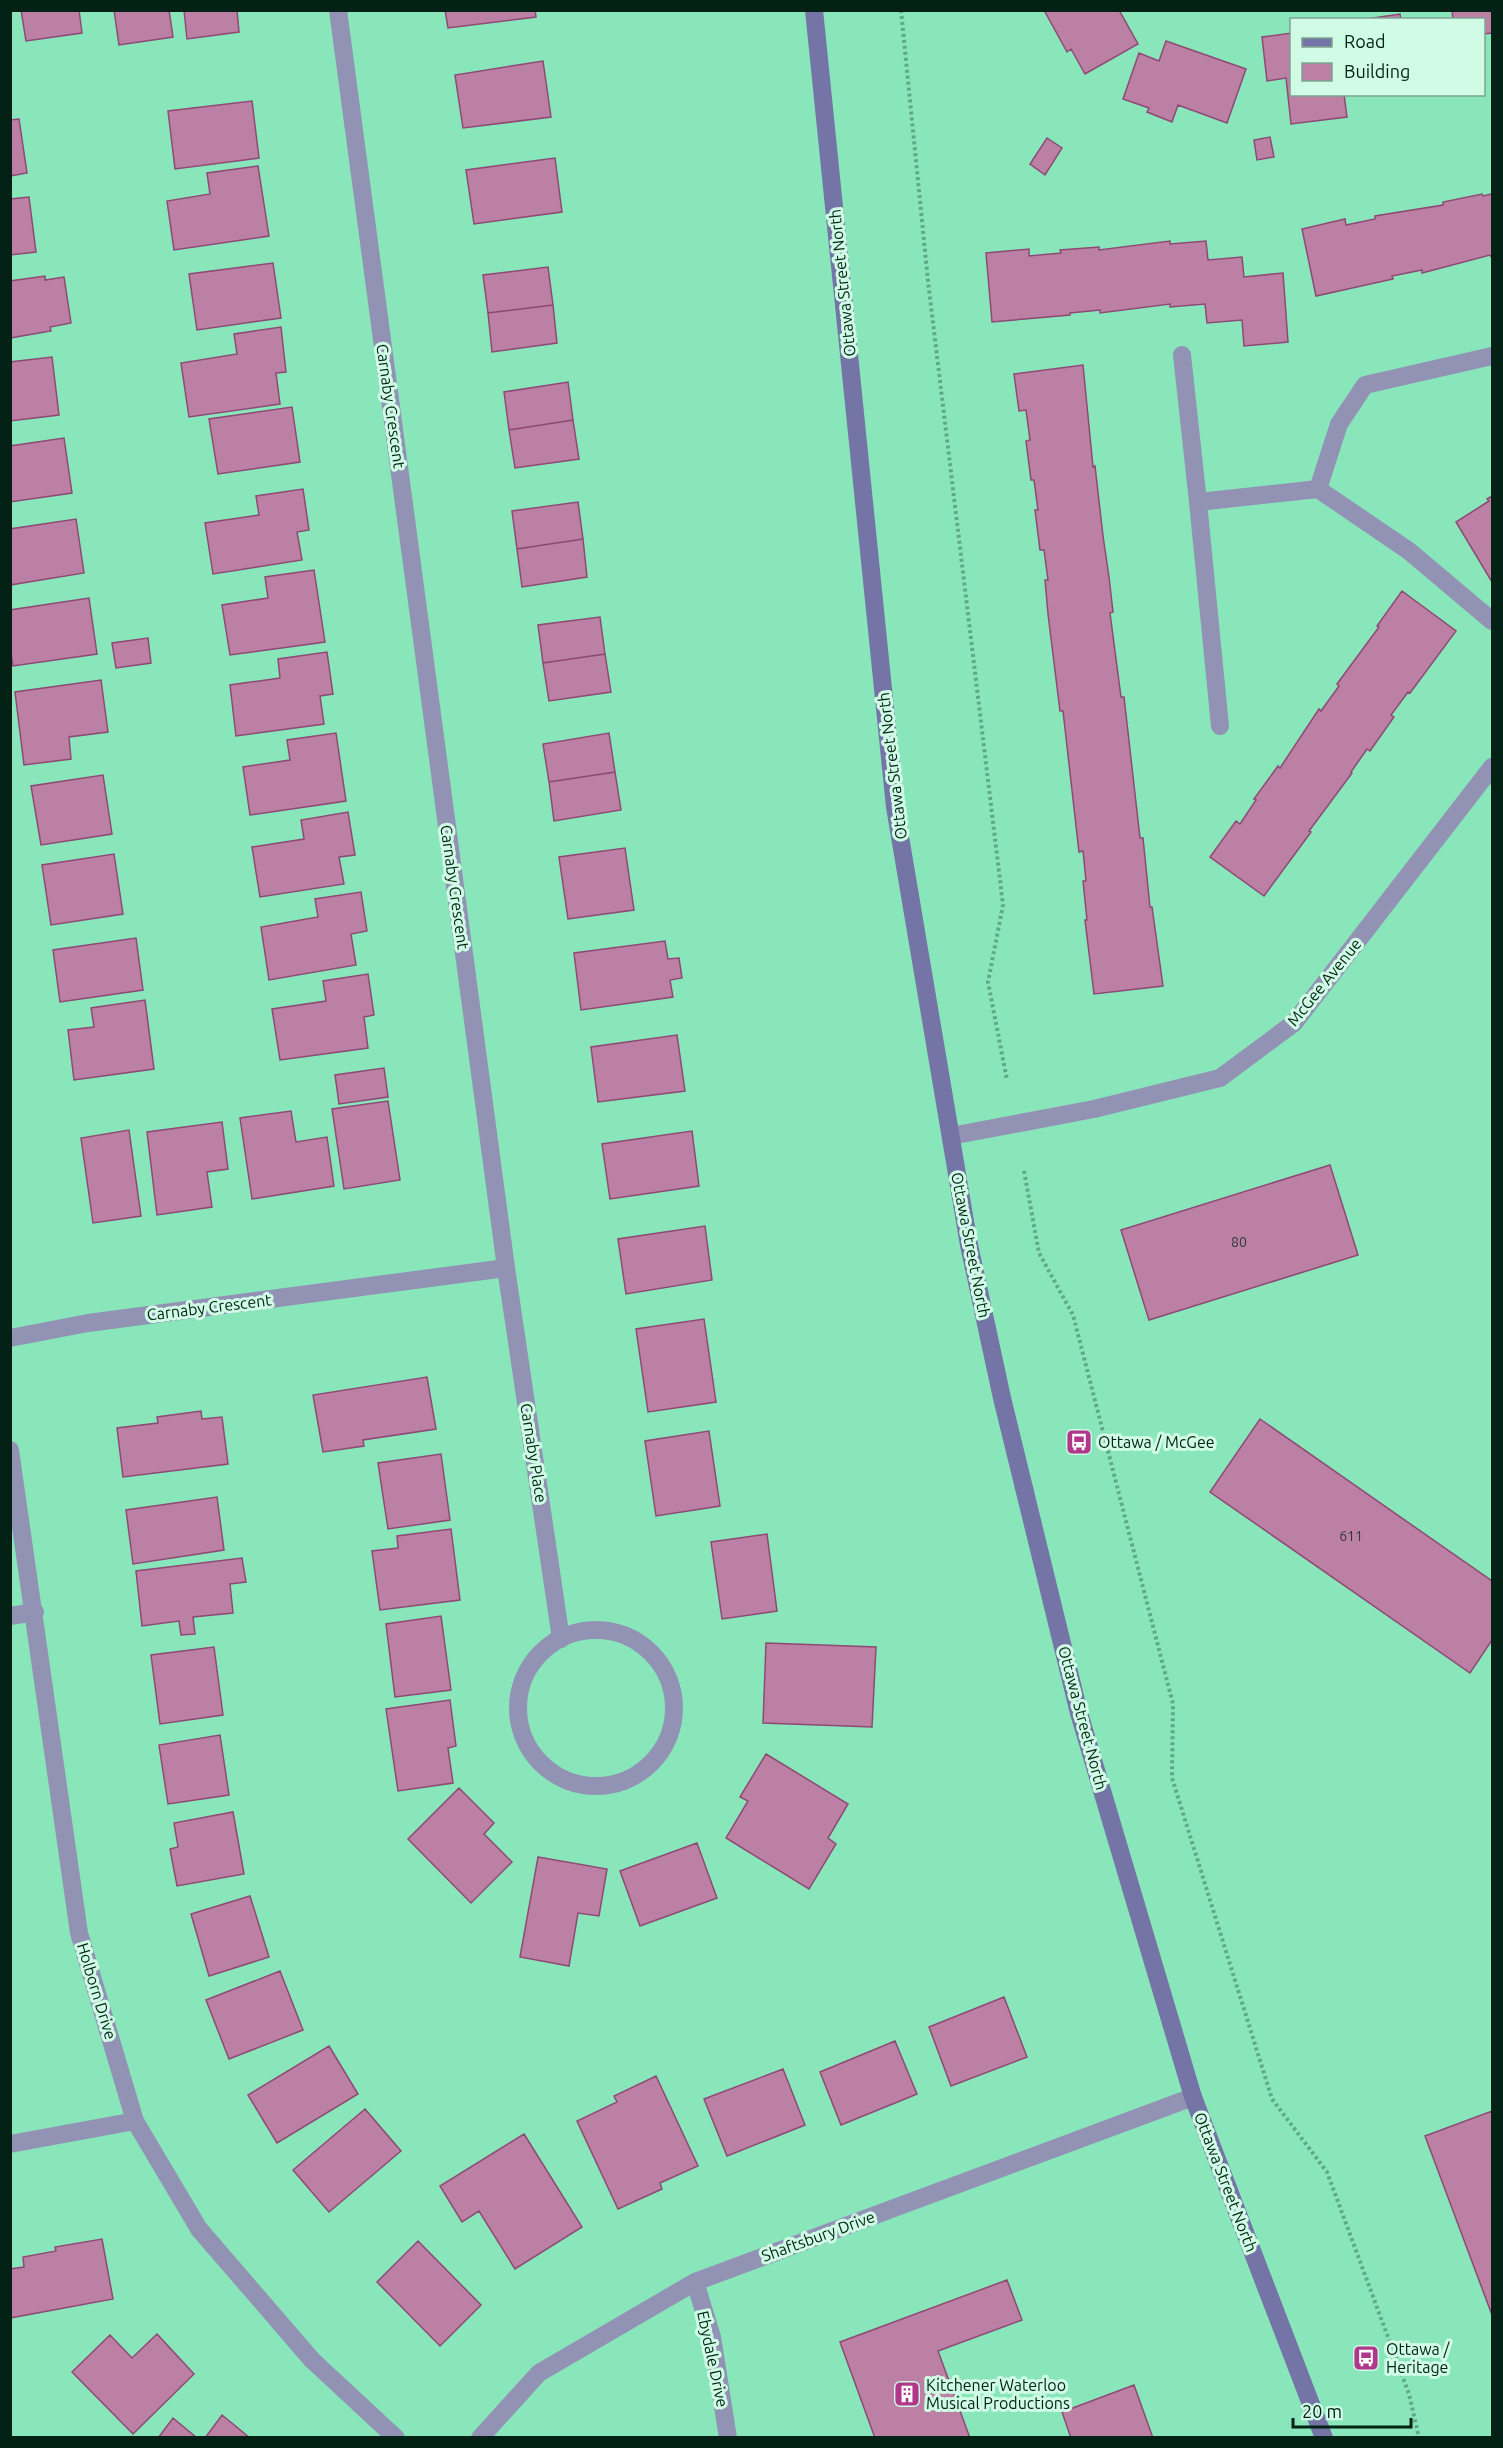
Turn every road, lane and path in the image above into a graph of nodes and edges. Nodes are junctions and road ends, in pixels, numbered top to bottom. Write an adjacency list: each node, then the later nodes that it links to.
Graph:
1 (338, 10): 14 (street, Carnaby Crescent)
2 (814, 10): 12 (main road, Ottawa Street North)
3 (901, 10): 11 (path)
4 (1182, 355): 7 (street)
5 (1492, 356): 6 (street)
6 (1318, 489): 7 (street); 8 (street)
7 (1198, 502): 9 (street)
8 (1492, 621)
9 (1220, 726)
10 (1492, 767): 12 (street, McGee Avenue)
11 (1007, 1080)
12 (951, 1136): 20 (main road, Ottawa Street North)
13 (1024, 1172): 28 (path)
14 (506, 1268): 15 (street, Carnaby Crescent); 19 (street, Carnaby Place)
15 (10, 1338)
16 (10, 1450): 17 (street, Holborn Drive)
17 (35, 1612): 18 (street); 21 (street, Holborn Drive)
18 (10, 1616)
19 (561, 1639): 19 (street)
20 (1193, 2097): 23 (street, Shaftsbury Drive); 27 (main road, Ottawa Street North)
21 (135, 2121): 22 (street); 24 (street, Holborn Drive)
22 (10, 2144)
23 (695, 2282): 25 (street, Shaftsbury Drive); 26 (street, Ebydale Drive)
24 (396, 2438)
25 (480, 2438)
26 (728, 2438)
27 (1324, 2438)
28 (1419, 2438)

